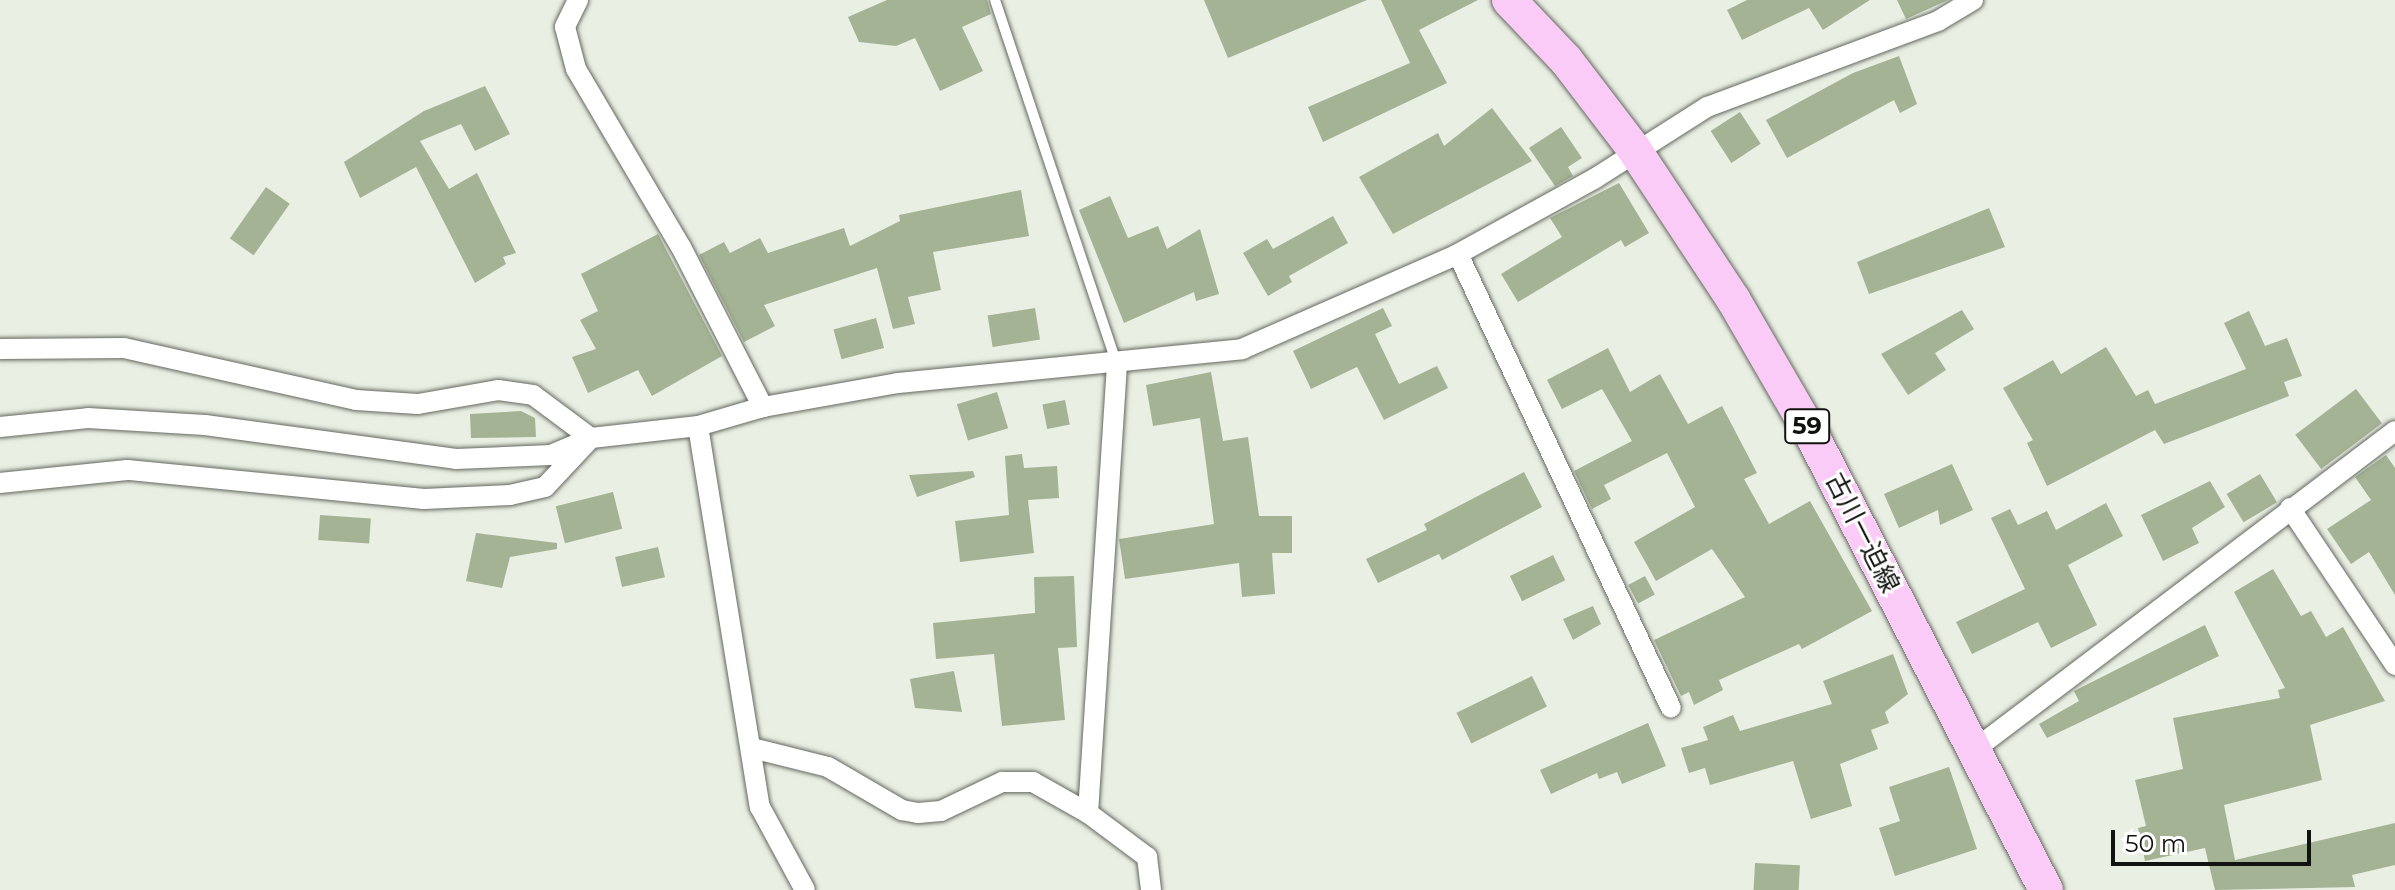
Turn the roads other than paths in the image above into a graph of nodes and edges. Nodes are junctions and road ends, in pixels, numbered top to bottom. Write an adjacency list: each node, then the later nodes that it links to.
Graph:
1 (578, 0): 9 (street)
2 (995, 0): 8 (lane)
3 (1509, 0): 5 (main road, 古川一迫線 / 59)
4 (1973, 0): 5 (street)
5 (1634, 149): 6 (street); 19 (main road, 古川一迫線 / 59)
6 (1458, 254): 8 (street); 17 (street)
7 (0, 349): 13 (street)
8 (1117, 364): 9 (street); 20 (street)
9 (763, 407): 10 (street)
10 (698, 426): 13 (street); 18 (street)
11 (0, 427): 13 (street)
12 (2395, 431): 15 (street)
13 (591, 438): 14 (street)
14 (0, 483)
15 (2290, 508): 16 (street); 19 (street)
16 (2395, 665)
17 (1671, 708)
18 (752, 748): 20 (street); 21 (street)
19 (1974, 750): 23 (main road, 古川一迫線 / 59)
20 (1088, 813): 22 (street)
21 (805, 890)
22 (1151, 890)
23 (2046, 890)

